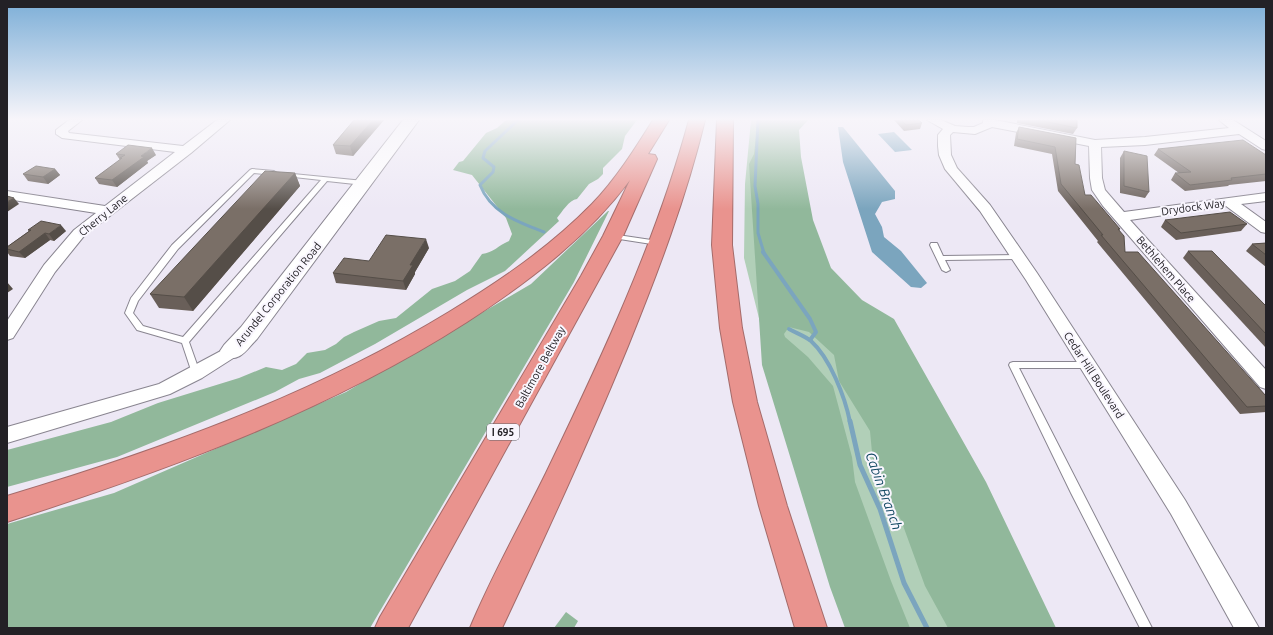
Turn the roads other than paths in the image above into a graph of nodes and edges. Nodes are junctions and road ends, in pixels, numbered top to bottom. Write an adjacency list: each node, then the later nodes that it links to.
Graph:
1 (183, 150): 2 (street)
2 (186, 150): 16 (street, Cherry Lane)
3 (389, 150): 12 (street, Arundel Corporation Road)
4 (643, 150): 33 (highway)
5 (652, 150): 19 (highway, Baltimore Beltway / I 695)
6 (688, 150): 20 (highway)
7 (724, 150): 21 (highway)
8 (733, 150): 21 (highway)
9 (944, 150): 23 (street, Cedar Hill Boulevard)
10 (1095, 150): 17 (street, Bethlehem Place)
11 (325, 179): 12 (lane); 27 (lane); 27 (lane)
12 (364, 183): 28 (street, Arundel Corporation Road)
13 (7, 195): 16 (street)
14 (1266, 197): 15 (street, Drydock Way)
15 (1229, 202): 17 (street, Drydock Way); 18 (street)
16 (108, 210): 26 (street, Cherry Lane)
17 (1120, 217): 31 (street, Bethlehem Place)
18 (1266, 229)
19 (613, 236): 20 (lane); 34 (highway, Baltimore Beltway / I 695)
20 (658, 243): 35 (highway)
21 (722, 245): 36 (highway)
22 (934, 245): 24 (lane)
23 (1018, 257): 24 (lane); 29 (street, Cedar Hill Boulevard)
24 (940, 258): 25 (lane)
25 (946, 270)
26 (7, 334)
27 (185, 342): 30 (lane)
28 (232, 351): 30 (street, Arundel Corporation Road)
29 (1087, 365): 37 (lane); 38 (street, Cedar Hill Boulevard)
30 (196, 373): 32 (street, Arundel Corporation Road)
31 (1266, 382)
32 (7, 435)
33 (7, 509)
34 (392, 628)
35 (486, 628)
36 (811, 628)
37 (1146, 628)
38 (1246, 628)

